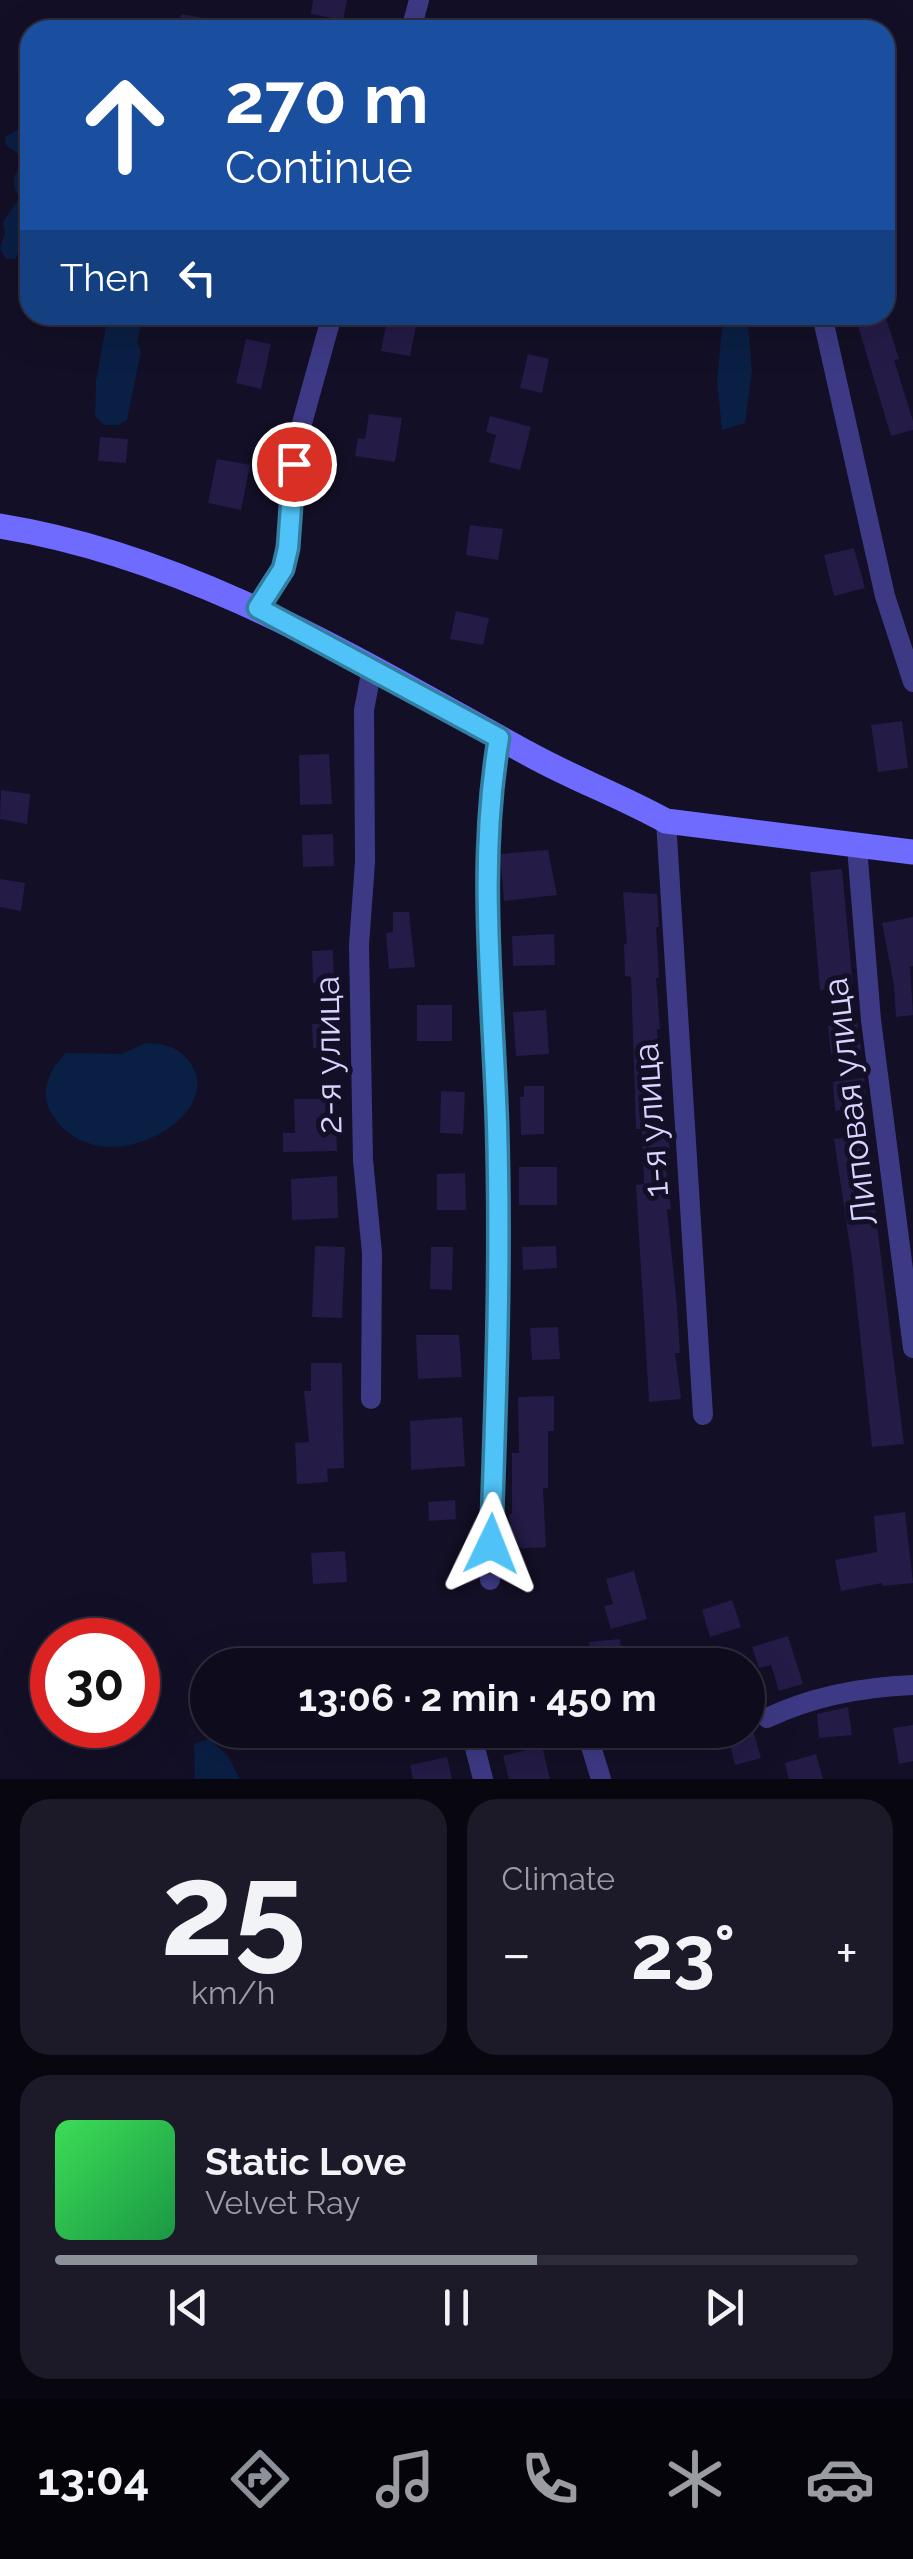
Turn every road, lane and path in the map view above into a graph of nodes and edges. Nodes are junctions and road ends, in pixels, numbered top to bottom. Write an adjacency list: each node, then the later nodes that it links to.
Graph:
1 (329, 325): 4 (street)
2 (824, 325): 6 (street)
3 (0, 526): 4 (street)
4 (258, 608): 5 (street)
5 (372, 668): 7 (street); 12 (street, 2-я улица)
6 (913, 682)
7 (499, 738): 8 (street); 14 (street)
8 (666, 821): 9 (street); 13 (street, 1-я улица)
9 (856, 847): 10 (street); 11 (street, Липовая улица)
10 (913, 852)
11 (913, 1348)
12 (371, 1399)
13 (703, 1415)
14 (490, 1580)
15 (913, 1685): 16 (street)
16 (767, 1718)
17 (475, 1748): 19 (street)
18 (591, 1748): 20 (street)
19 (483, 1779)
20 (600, 1779)

